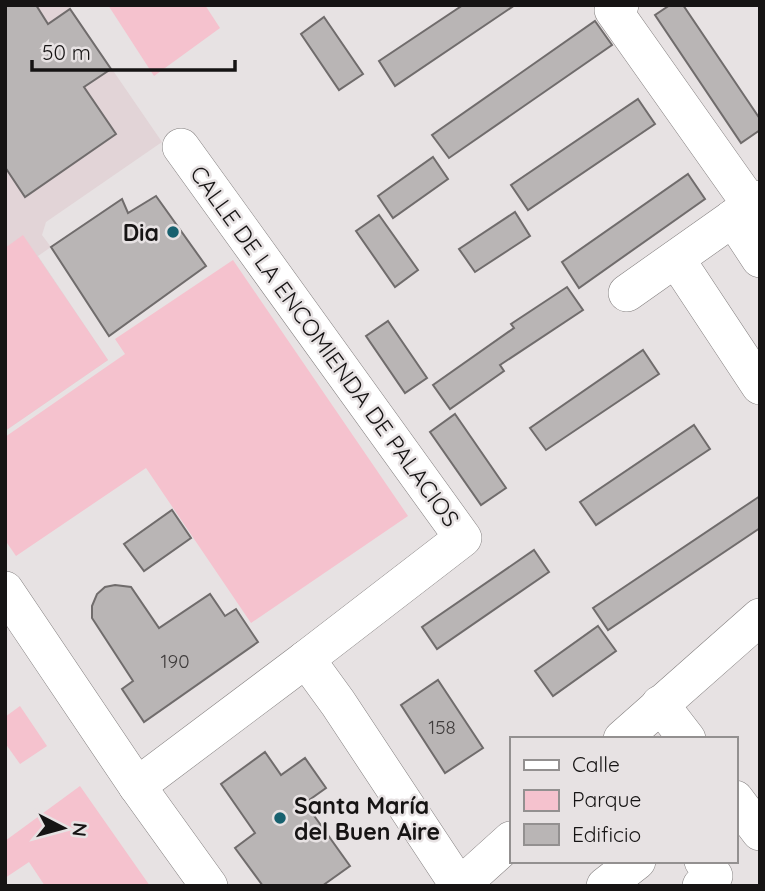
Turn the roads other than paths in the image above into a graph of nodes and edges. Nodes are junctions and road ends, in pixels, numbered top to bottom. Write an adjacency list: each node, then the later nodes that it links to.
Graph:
1 (615, 7): 3 (street)
2 (181, 147): 10 (street, CALLE DE LA ENCOMIENDA DE PALACIOS)
3 (748, 207): 4 (street); 5 (street)
4 (676, 258): 6 (street); 7 (street)
5 (760, 259)
6 (627, 293)
7 (760, 386)
8 (5, 590): 14 (street)
9 (760, 617): 11 (street)
10 (306, 659): 14 (street); 19 (street)
11 (660, 704): 12 (street); 13 (street)
12 (624, 737)
13 (685, 737)
14 (137, 786): 18 (street)
15 (510, 841): 19 (street)
16 (635, 863): 20 (street)
17 (704, 863): 21 (street)
18 (209, 886)
19 (460, 886)
20 (606, 886)
21 (701, 886)

